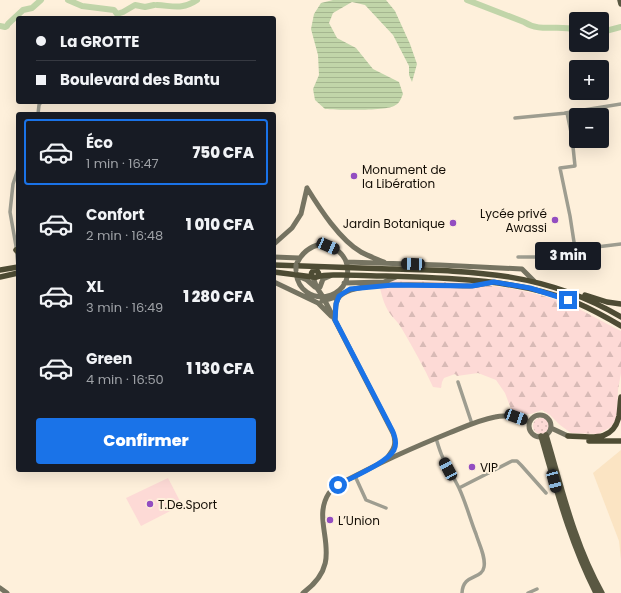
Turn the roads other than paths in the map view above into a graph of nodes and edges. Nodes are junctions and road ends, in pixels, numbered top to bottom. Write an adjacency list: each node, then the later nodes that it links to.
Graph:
1 (620, 0): 2 (main road)
2 (621, 4)
3 (621, 104): 4 (street)
4 (566, 113): 5 (street); 10 (street)
5 (515, 118)
6 (16, 174): 9 (street)
7 (276, 242): 14 (main road)
8 (621, 244): 10 (street)
9 (16, 245)
10 (580, 248): 12 (street)
11 (276, 257): 13 (main road)
12 (518, 257)
13 (299, 258): 18 (main road); 20 (main road)
14 (387, 263): 18 (main road); 28 (main road)
15 (276, 266): 20 (highway)
16 (276, 266): 24 (highway)
17 (16, 267): 19 (highway)
18 (347, 268): 20 (highway); 24 (highway); 25 (highway); 26 (highway); 28 (highway); 31 (main road)
19 (0, 270)
20 (296, 270): 23 (highway); 24 (highway); 35 (main road)
21 (276, 272): 23 (highway)
22 (16, 273): 27 (highway)
23 (282, 273): 33 (main road)
24 (315, 273): 25 (highway); 33 (main road)
25 (332, 275): 33 (main road)
26 (397, 276): 29 (highway); 31 (main road)
27 (0, 277)
28 (534, 281): 32 (highway)
29 (494, 282): 34 (main road); 40 (highway)
30 (276, 283): 36 (main road)
31 (344, 283): 35 (main road)
32 (540, 283): 37 (highway); 38 (highway)
33 (318, 288): 35 (main road)
34 (339, 296): 35 (main road); 39 (main road)
35 (323, 297): 36 (main road); 39 (main road)
36 (313, 301): 39 (main road)
37 (621, 304)
38 (621, 317)
39 (335, 320): 50 (main road)
40 (621, 326)
41 (458, 382): 44 (street)
42 (621, 397): 47 (highway)
43 (530, 422): 44 (main road); 45 (main road); 46 (main road)
44 (472, 424): 48 (main road)
45 (551, 428): 46 (main road); 47 (main road)
46 (544, 435): 59 (main road); 64 (main road)
47 (568, 436): 49 (highway)
48 (436, 438): 51 (main road); 54 (street)
49 (621, 441)
50 (395, 443): 51 (main road); 52 (main road)
51 (405, 451): 52 (main road)
52 (386, 460): 53 (main road)
53 (355, 476): 56 (street); 61 (main road)
54 (459, 488): 55 (street); 62 (street)
55 (546, 493)
56 (386, 508)
57 (0, 588): 60 (main road)
58 (537, 589): 63 (street)
59 (595, 592)
60 (7, 593)
61 (303, 593)
62 (462, 593)
63 (528, 593)
64 (602, 593)

